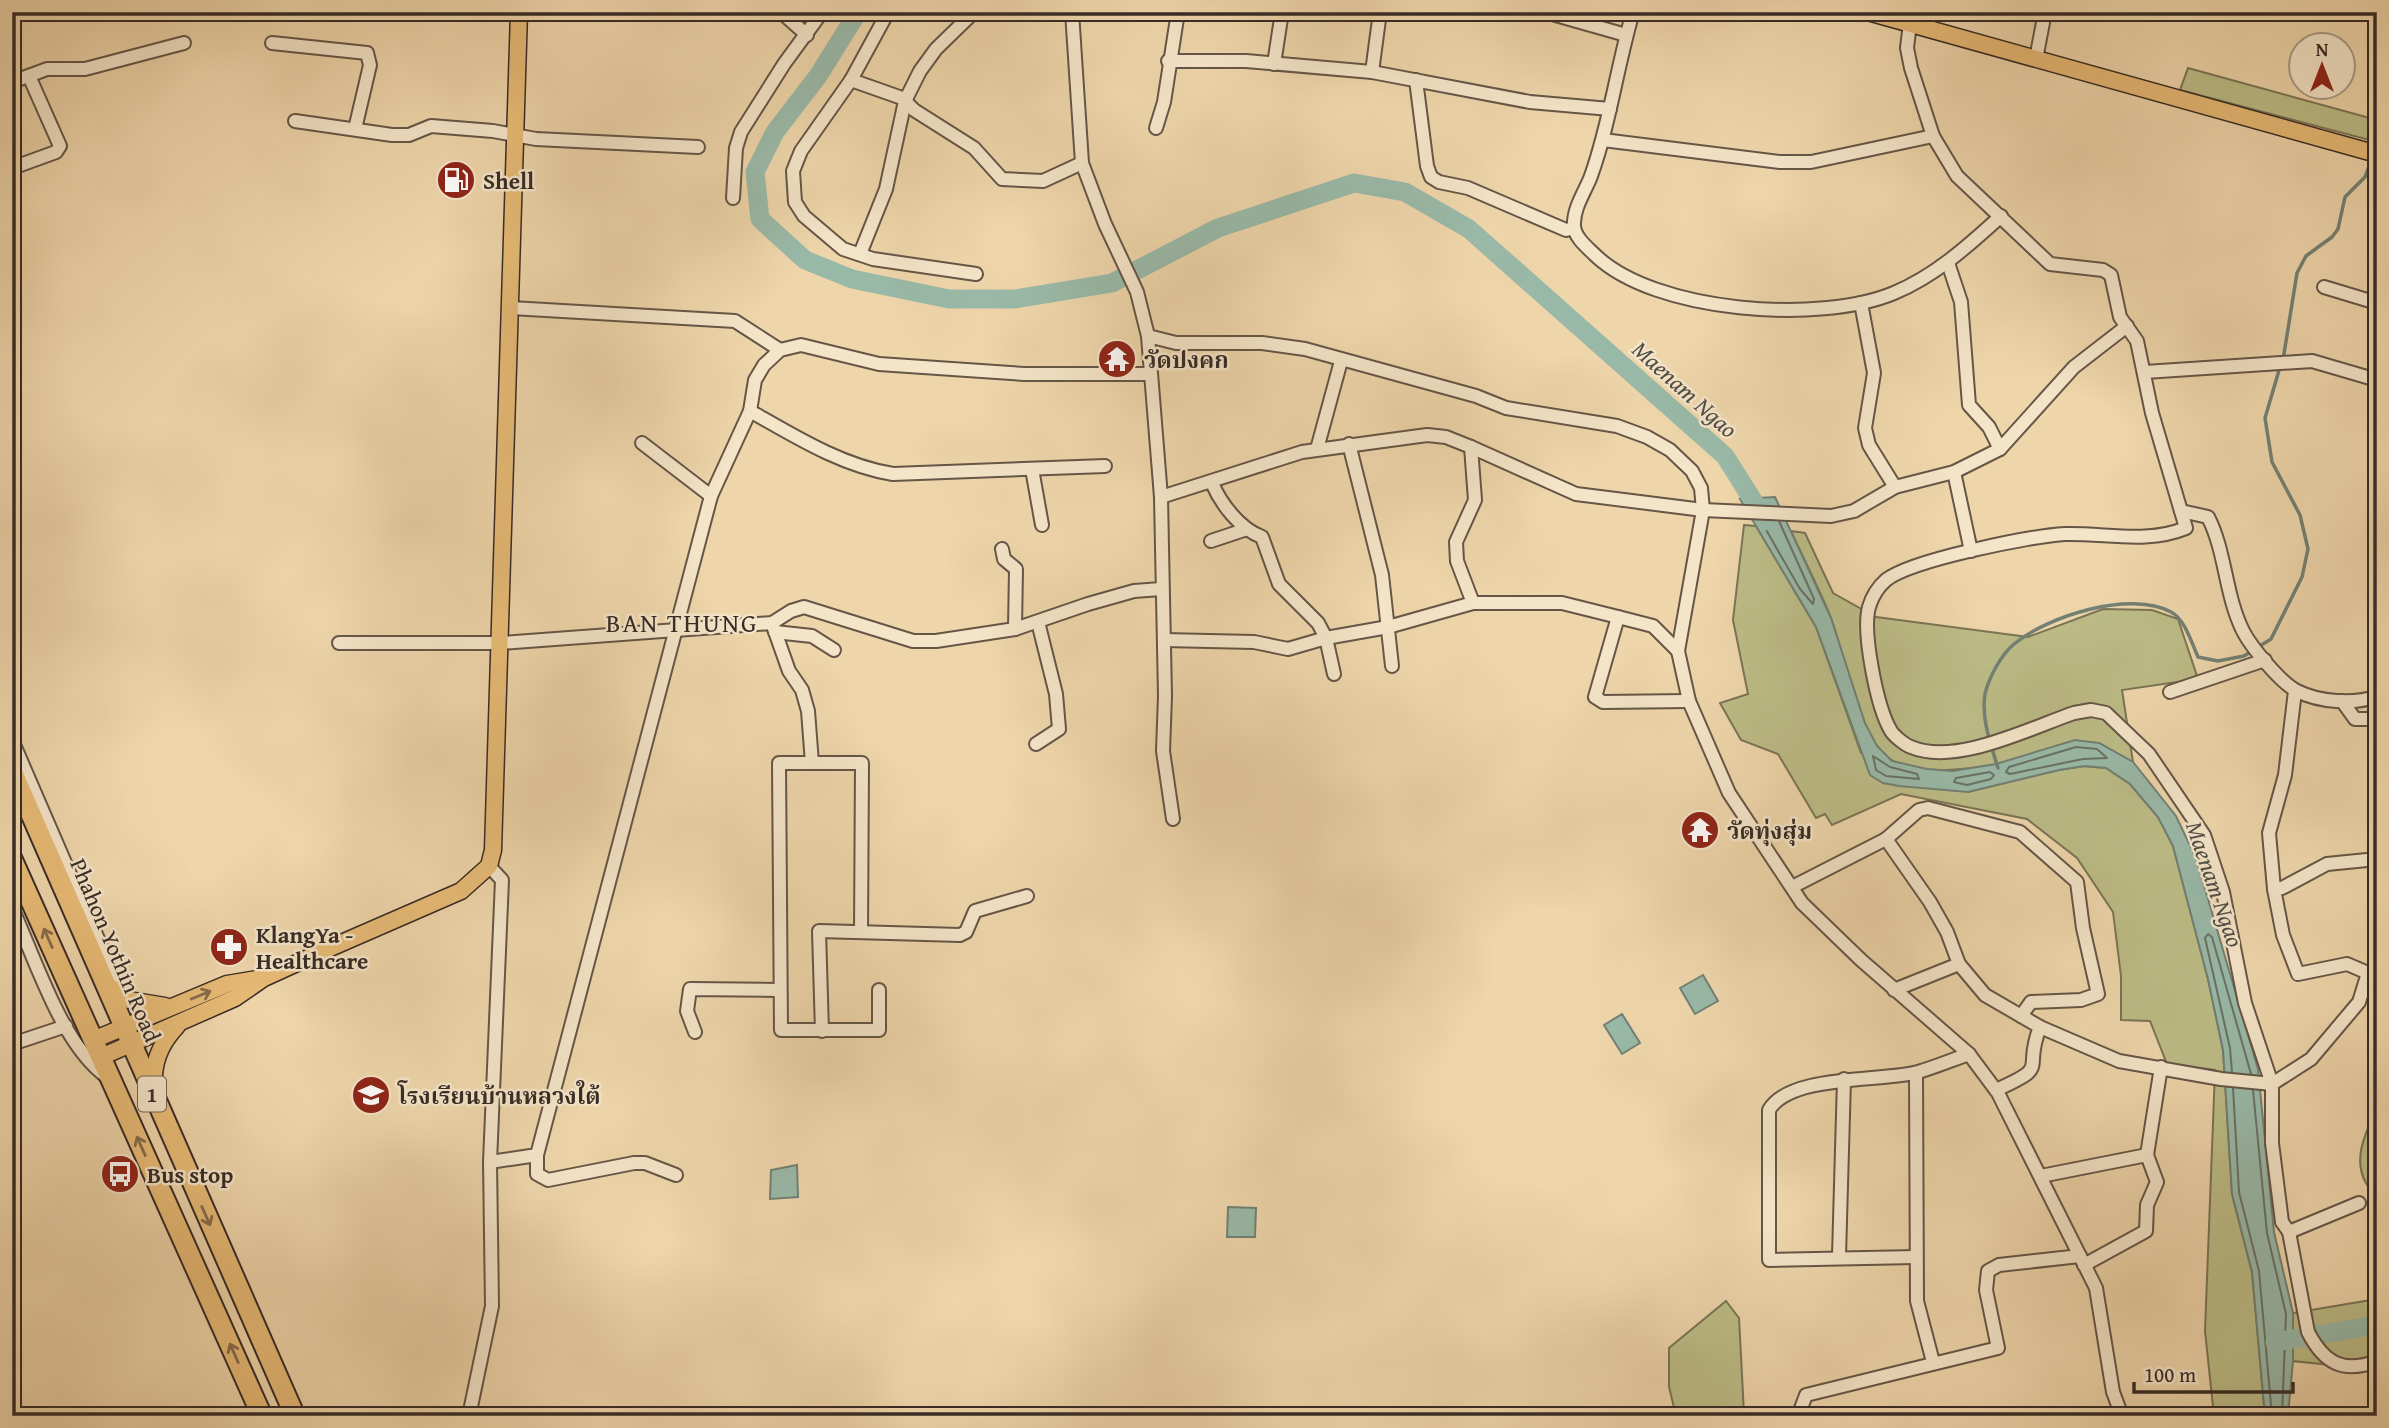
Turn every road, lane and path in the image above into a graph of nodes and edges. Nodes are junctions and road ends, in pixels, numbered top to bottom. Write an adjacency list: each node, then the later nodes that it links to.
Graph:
1 (519, 12): 32 (main road)
2 (781, 12): 15 (street)
3 (822, 12): 15 (street)
4 (888, 12): 24 (street)
5 (974, 12): 27 (street)
6 (1072, 12): 37 (street)
7 (1178, 12): 20 (street)
8 (1282, 12): 21 (street)
9 (1380, 12): 22 (street)
10 (1545, 12): 16 (street)
11 (1633, 12): 16 (street)
12 (1868, 12): 14 (main road)
13 (2045, 12): 19 (street)
14 (1910, 23): 19 (main road); 33 (street)
15 (807, 35): 39 (street)
16 (1626, 35): 28 (street)
17 (184, 43): 23 (street)
18 (272, 43): 31 (street)
19 (2036, 59): 36 (main road)
20 (1168, 61): 21 (street); 30 (street)
21 (1274, 64): 22 (street)
22 (1371, 72): 25 (street)
23 (29, 76): 26 (street); 38 (street)
24 (851, 80): 27 (street); 42 (street)
25 (1416, 80): 28 (street); 41 (street)
26 (12, 82)
27 (905, 102): 37 (street); 42 (street)
28 (1610, 109): 34 (street)
29 (295, 121): 31 (street)
30 (1156, 128)
31 (355, 129): 32 (street)
32 (516, 135): 35 (street); 48 (main road)
33 (1933, 136): 34 (street); 40 (street)
34 (1603, 140): 41 (street)
35 (698, 147)
36 (2372, 152)
37 (1082, 163): 50 (street)
38 (12, 168)
39 (733, 198)
40 (2001, 216): 43 (street); 49 (street)
41 (1574, 228): 46 (street)
42 (860, 254): 44 (street)
43 (1948, 263): 46 (street); 61 (street)
44 (976, 274)
45 (2324, 287): 47 (street)
46 (1861, 303): 66 (street)
47 (2377, 303)
48 (511, 308): 51 (street); 87 (main road)
49 (2127, 326): 53 (street); 61 (street)
50 (1148, 336): 52 (street); 54 (street)
51 (780, 350): 54 (street); 56 (street)
52 (1341, 361): 60 (street); 69 (street)
53 (2145, 372): 55 (street); 70 (street)
54 (1150, 374): 68 (street)
55 (2377, 380)
56 (750, 411): 63 (street); 67 (street)
57 (642, 443): 67 (street)
58 (1349, 444): 59 (street); 60 (street); 81 (street)
59 (1471, 447): 69 (street); 77 (street)
60 (1317, 449): 65 (street)
61 (2000, 449): 64 (street)
62 (1105, 466): 63 (street)
63 (1032, 469): 71 (street)
64 (1954, 472): 66 (street); 75 (street)
65 (1212, 483): 68 (street); 72 (street)
66 (1895, 487): 69 (street)
67 (710, 496): 82 (street)
68 (1161, 497): 76 (street)
69 (1703, 510): 89 (street)
70 (2180, 511): 75 (street); 90 (street)
71 (1042, 524)
72 (1247, 529): 73 (street); 84 (street)
73 (1211, 541)
74 (1002, 549): 83 (street)
75 (1971, 551): 136 (street)
76 (1161, 589): 79 (street); 85 (street)
77 (1473, 603): 78 (street); 81 (street)
78 (1618, 617): 89 (street); 96 (street)
79 (1038, 622): 83 (street); 100 (street)
80 (773, 627): 82 (street); 83 (street); 88 (street); 101 (street)
81 (1388, 627): 84 (street); 91 (street)
82 (676, 628): 87 (street); 139 (street)
83 (1015, 629)
84 (1326, 638): 85 (street); 92 (street)
85 (1164, 640): 103 (street)
86 (340, 643): 87 (street)
87 (500, 643): 107 (main road)
88 (834, 650)
89 (1678, 651): 96 (street)
90 (2262, 657): 93 (street); 94 (street)
91 (1392, 666)
92 (1334, 674)
93 (2295, 691): 97 (street); 109 (street)
94 (2170, 692)
95 (2377, 695): 97 (street)
96 (1689, 701): 108 (street)
97 (2342, 701): 98 (street)
98 (2377, 725)
99 (12, 740): 120 (street)
100 (1036, 744)
101 (812, 763): 112 (street); 117 (street)
102 (12, 771): 116 (highway, Phahon Yothin Road / 1)
103 (1173, 819)
104 (1886, 839): 108 (street); 113 (street); 122 (street)
105 (12, 859): 130 (highway, 1, one-way to 105)
106 (2377, 859): 109 (street)
107 (489, 866): 115 (main road); 141 (street)
108 (1791, 887): 119 (street)
109 (2274, 889): 114 (street)
110 (1027, 896): 112 (street)
111 (12, 908): 124 (street)
112 (861, 932): 126 (street)
113 (1959, 964): 119 (street); 122 (street)
114 (2372, 971): 136 (street)
115 (264, 978): 121 (main road, one-way to 115); 123 (main road)
116 (102, 980): 120 (main road); 128 (highway, Phahon Yothin Road / 1)
117 (779, 990): 126 (street); 127 (street)
118 (879, 990): 126 (street)
119 (1894, 990): 131 (street)
120 (123, 997): 121 (main road)
121 (173, 1006): 128 (main road)
122 (2021, 1016): 125 (street)
123 (181, 1021): 128 (main road); 138 (main road)
124 (66, 1026): 129 (street); 134 (street)
125 (2040, 1027): 132 (street); 137 (street)
126 (821, 1031)
127 (695, 1032)
128 (125, 1035): 130 (main road); 138 (highway, Phahon Yothin Road / 1)
129 (12, 1044)
130 (97, 1048): 134 (highway, 1)
131 (1969, 1054): 133 (street); 137 (street)
132 (2161, 1067): 136 (street); 140 (street)
133 (1916, 1073): 135 (street); 147 (street)
134 (110, 1079): 152 (highway, 1, one-way to 134)
135 (1844, 1079): 146 (street); 146 (street)
136 (2268, 1084): 145 (street)
137 (1996, 1090): 143 (street)
138 (155, 1101): 153 (highway, Phahon Yothin Road / 1, one-way to 153)
139 (537, 1155): 141 (street); 142 (street)
140 (2147, 1155): 143 (street); 148 (street)
141 (490, 1162): 154 (street)
142 (676, 1175)
143 (2041, 1176): 148 (street)
144 (2359, 1203): 145 (street)
145 (2289, 1232): 149 (street)
146 (1839, 1256): 147 (street)
147 (1916, 1257): 150 (street)
148 (2082, 1261): 150 (street); 155 (street)
149 (2377, 1361)
150 (1933, 1362): 151 (street)
151 (1800, 1411)
152 (262, 1416)
153 (295, 1416)
154 (469, 1416)
155 (2122, 1416)

